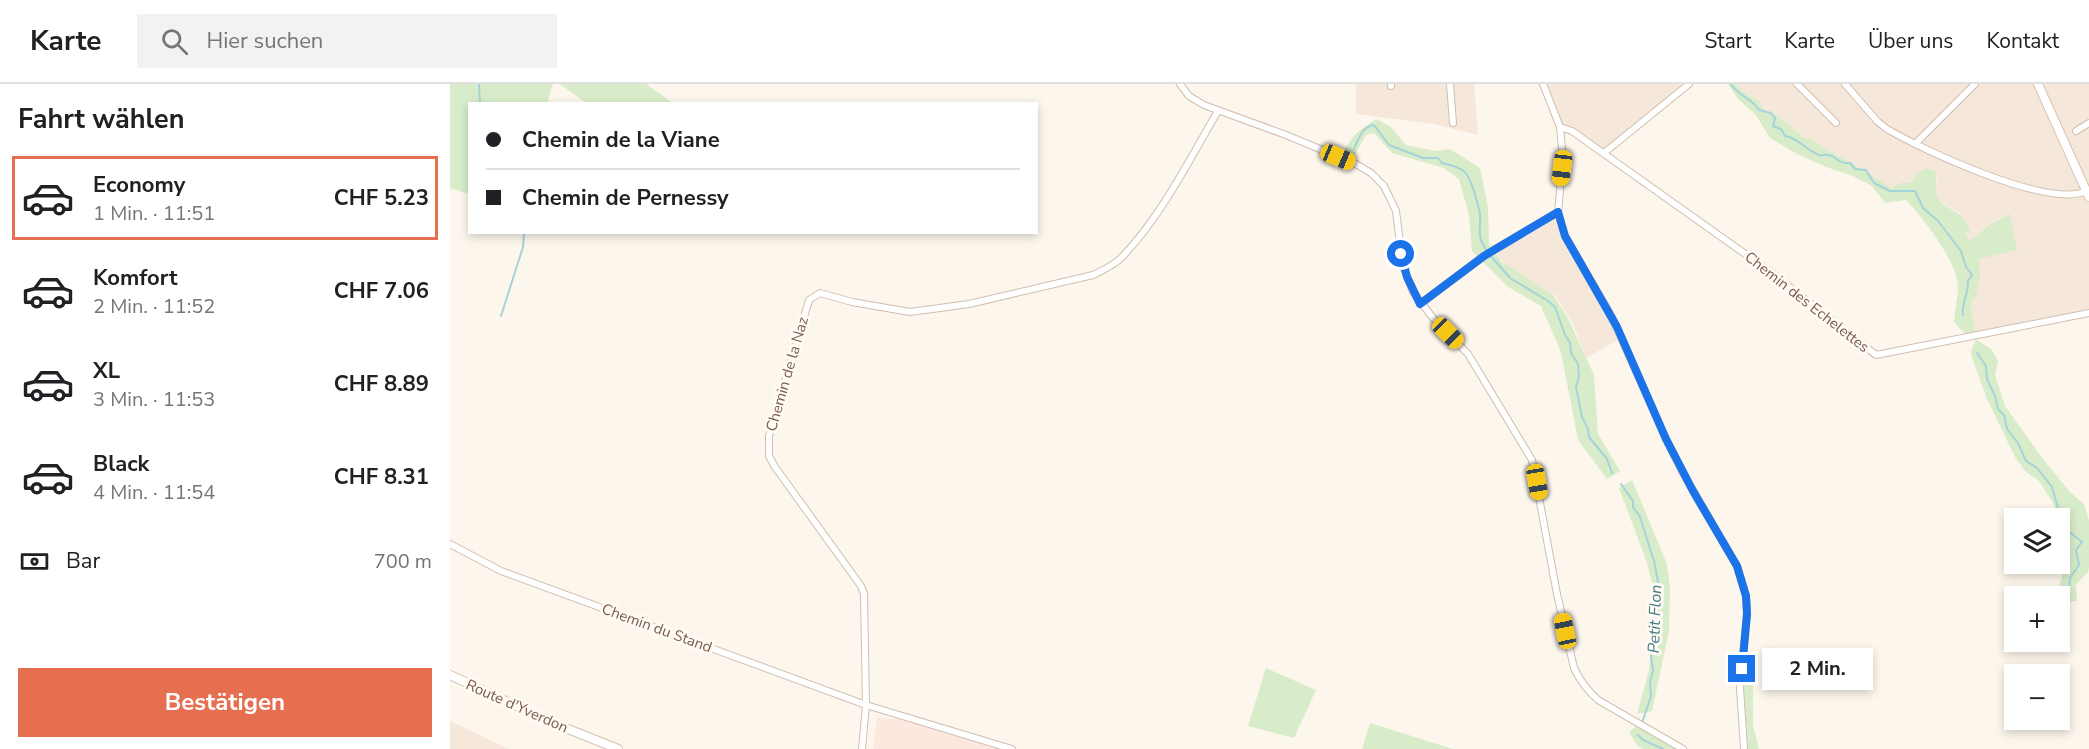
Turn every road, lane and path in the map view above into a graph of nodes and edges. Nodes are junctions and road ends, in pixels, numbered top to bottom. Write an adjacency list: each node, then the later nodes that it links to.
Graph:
1 (1180, 84): 9 (street)
2 (1449, 84): 10 (street)
3 (1543, 84): 13 (street)
4 (1689, 84): 16 (street)
5 (1797, 84): 11 (street)
6 (1845, 84): 15 (street)
7 (1975, 84): 15 (street)
8 (2038, 84): 17 (main road)
9 (1218, 111): 19 (street); 23 (street, Chemin de la Naz)
10 (1453, 123)
11 (1836, 123)
12 (2089, 123): 14 (street)
13 (1560, 128): 16 (street, Chemin des Echelettes); 18 (street)
14 (2076, 131)
15 (1916, 143): 17 (street)
16 (1604, 153): 20 (street, Chemin des Echelettes)
17 (2088, 194)
18 (1558, 212): 19 (street); 28 (street)
19 (1420, 304): 27 (street)
20 (2089, 313)
21 (450, 544): 23 (street, Chemin du Stand)
22 (450, 675): 24 (main road, Route d'Yverdon)
23 (866, 705): 25 (street); 26 (street, Chemin du Stand)
24 (618, 749)
25 (862, 749)
26 (1012, 749)
27 (1683, 749)
28 (1744, 749)

